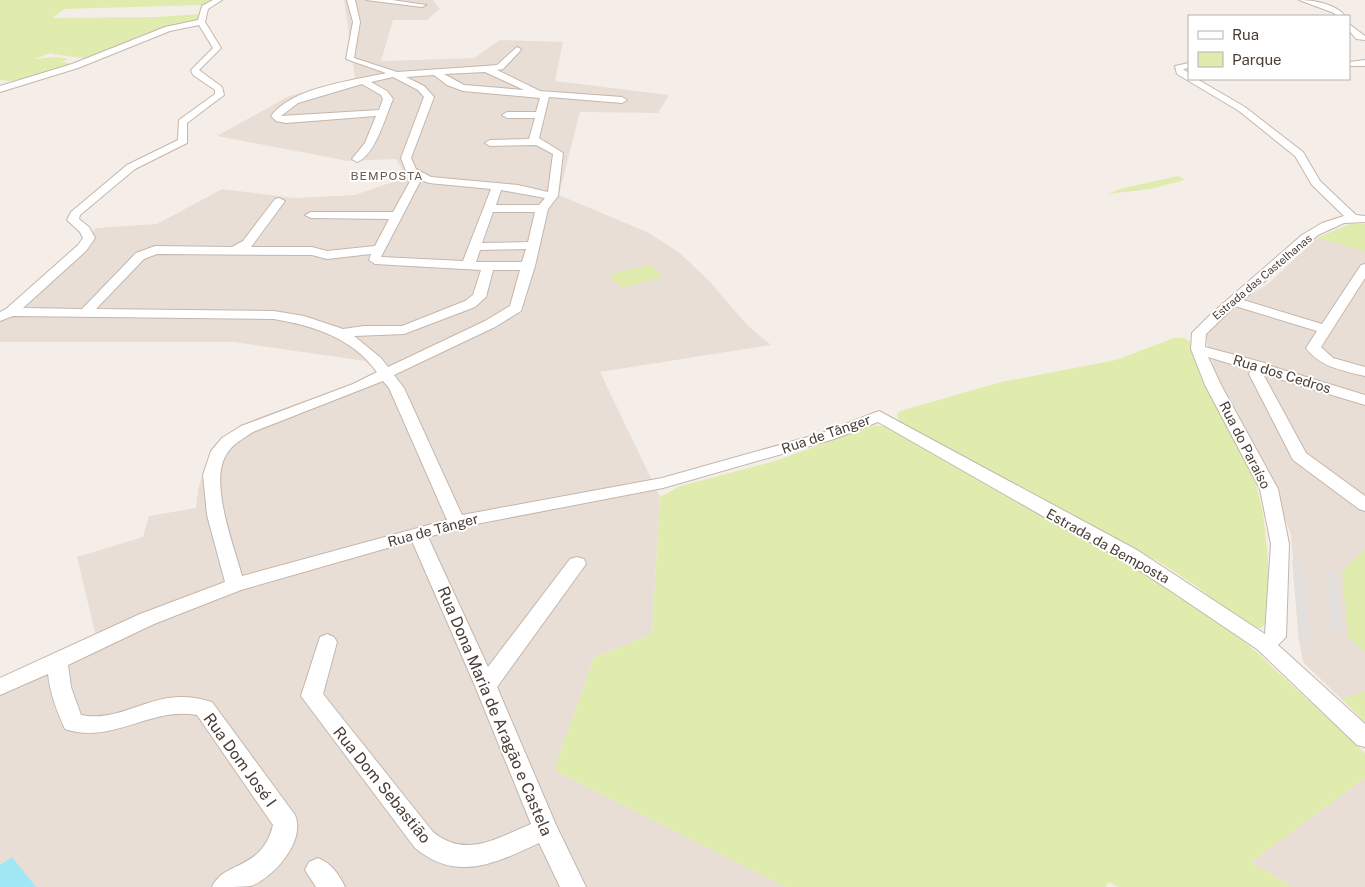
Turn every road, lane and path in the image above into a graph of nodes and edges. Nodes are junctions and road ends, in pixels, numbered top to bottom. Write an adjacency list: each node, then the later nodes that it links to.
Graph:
1 (218, 0): 7 (street)
2 (352, 0): 16 (street)
3 (370, 0): 5 (street)
4 (1303, 0): 6 (street)
5 (422, 5)
6 (1340, 15)
7 (201, 22): 20 (street); 51 (street)
8 (1350, 27): 9 (street)
9 (1365, 38)
10 (517, 49): 14 (street)
11 (1365, 63): 12 (street)
12 (1350, 64)
13 (1188, 65): 17 (street)
14 (485, 69): 15 (street); 21 (street)
15 (436, 72): 16 (street); 21 (street)
16 (395, 75): 19 (street); 31 (street)
17 (1188, 77)
18 (1193, 80): 39 (street)
19 (364, 81): 23 (street); 26 (street)
20 (0, 89)
21 (540, 94): 22 (street); 24 (street)
22 (622, 100)
23 (383, 113): 26 (street); 30 (street)
24 (542, 115): 25 (street); 28 (street)
25 (507, 116)
26 (308, 119): 27 (street)
27 (301, 132)
28 (536, 142): 29 (street); 33 (street)
29 (490, 143)
30 (356, 159)
31 (418, 176): 32 (street); 38 (street)
32 (497, 186): 33 (street); 36 (street)
33 (552, 196): 35 (street)
34 (279, 201): 44 (street)
35 (542, 208): 36 (street); 41 (street)
36 (489, 209): 42 (street)
37 (311, 215): 38 (street)
38 (397, 216): 43 (street)
39 (1352, 217): 40 (street); 49 (street, Estrada das Castelhanas)
40 (1365, 219)
41 (534, 245): 42 (street); 46 (street)
42 (475, 247): 45 (street)
43 (378, 249): 44 (street); 45 (street)
44 (235, 250): 50 (street)
45 (468, 266): 47 (street)
46 (529, 266): 47 (street); 57 (street)
47 (488, 267): 53 (street)
48 (1365, 268): 52 (street)
49 (1233, 301): 52 (street); 54 (street, Estrada das Castelhanas)
50 (85, 313): 51 (street); 53 (street)
51 (6, 315)
52 (1325, 329): 56 (street)
53 (342, 333): 57 (street)
54 (1198, 340): 55 (street, Rua dos Cedros); 66 (street, Rua do Paraíso)
55 (1260, 366): 58 (street, Rua dos Cedros); 60 (street)
56 (1365, 372)
57 (387, 374): 61 (street); 64 (street)
58 (1364, 403)
59 (879, 416): 61 (street, Rua de Tânger); 66 (street, Estrada da Bemposta)
60 (1365, 505)
61 (457, 523): 62 (street, Rua de Tânger)
62 (418, 534): 64 (street, Rua de Tânger); 68 (street, Rua Dona Maria de Aragão e Castela)
63 (577, 564): 68 (street)
64 (235, 585): 67 (street, Rua de Tânger)
65 (327, 642): 71 (street, Rua Dom Sebastião)
66 (1264, 644): 70 (street, Estrada da Bemposta)
67 (57, 661): 69 (street, Rua de Tânger); 72 (street, Rua Dom José I)
68 (486, 686): 71 (street, Rua Dona Maria de Aragão e Castela)
69 (0, 687)
70 (1365, 738)
71 (545, 829): 73 (street, Rua Dona Maria de Aragão e Castela)
72 (225, 887)
73 (573, 887)

